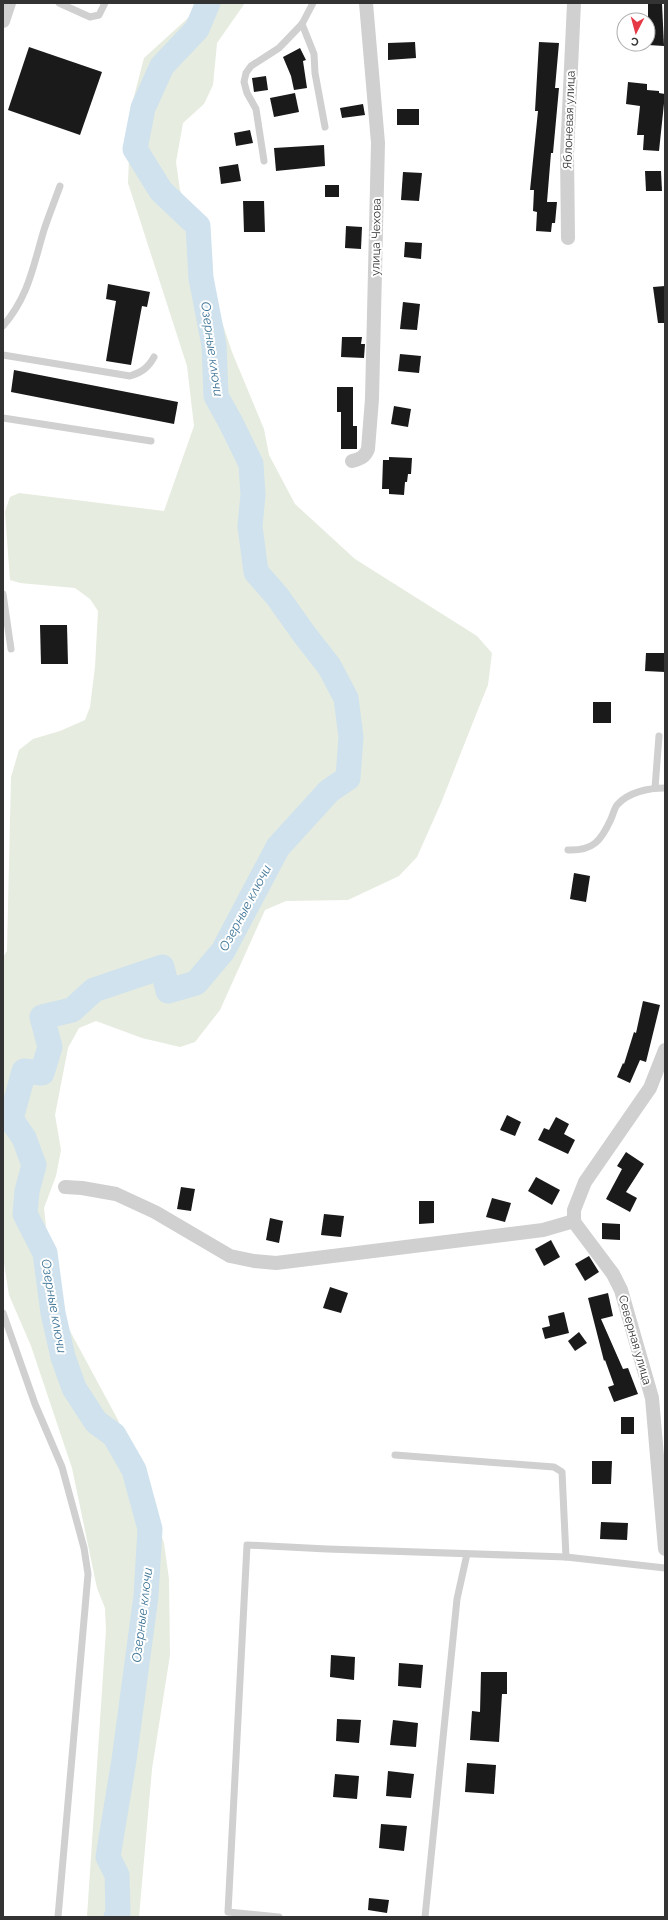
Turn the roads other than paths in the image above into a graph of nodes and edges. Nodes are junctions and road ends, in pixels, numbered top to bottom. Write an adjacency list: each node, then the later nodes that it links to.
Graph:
1 (9, 3): 7 (street)
2 (59, 3): 3 (lane)
3 (105, 3)
4 (313, 3): 8 (lane)
5 (366, 3): 18 (street, улица Чехова)
6 (574, 3): 12 (street, Яблоневая улица)
7 (3, 21)
8 (302, 24): 9 (lane); 10 (lane)
9 (325, 127)
10 (264, 161)
11 (60, 186): 13 (lane)
12 (568, 238)
13 (3, 326)
14 (3, 355): 15 (lane)
15 (154, 357)
16 (3, 418): 17 (lane)
17 (152, 441)
18 (352, 461)
19 (3, 594): 20 (lane)
20 (11, 649)
21 (659, 736): 22 (lane)
22 (655, 788): 23 (lane); 24 (lane)
23 (665, 788)
24 (568, 850)
25 (665, 1050): 27 (street)
26 (65, 1187): 27 (street)
27 (574, 1221): 30 (street, Северная улица)
28 (3, 1313): 34 (lane)
29 (395, 1455): 32 (lane)
30 (665, 1549)
31 (467, 1554): 32 (lane); 35 (lane); 36 (lane)
32 (566, 1557): 33 (lane)
33 (665, 1568)
34 (58, 1917)
35 (279, 1917)
36 (425, 1917)

